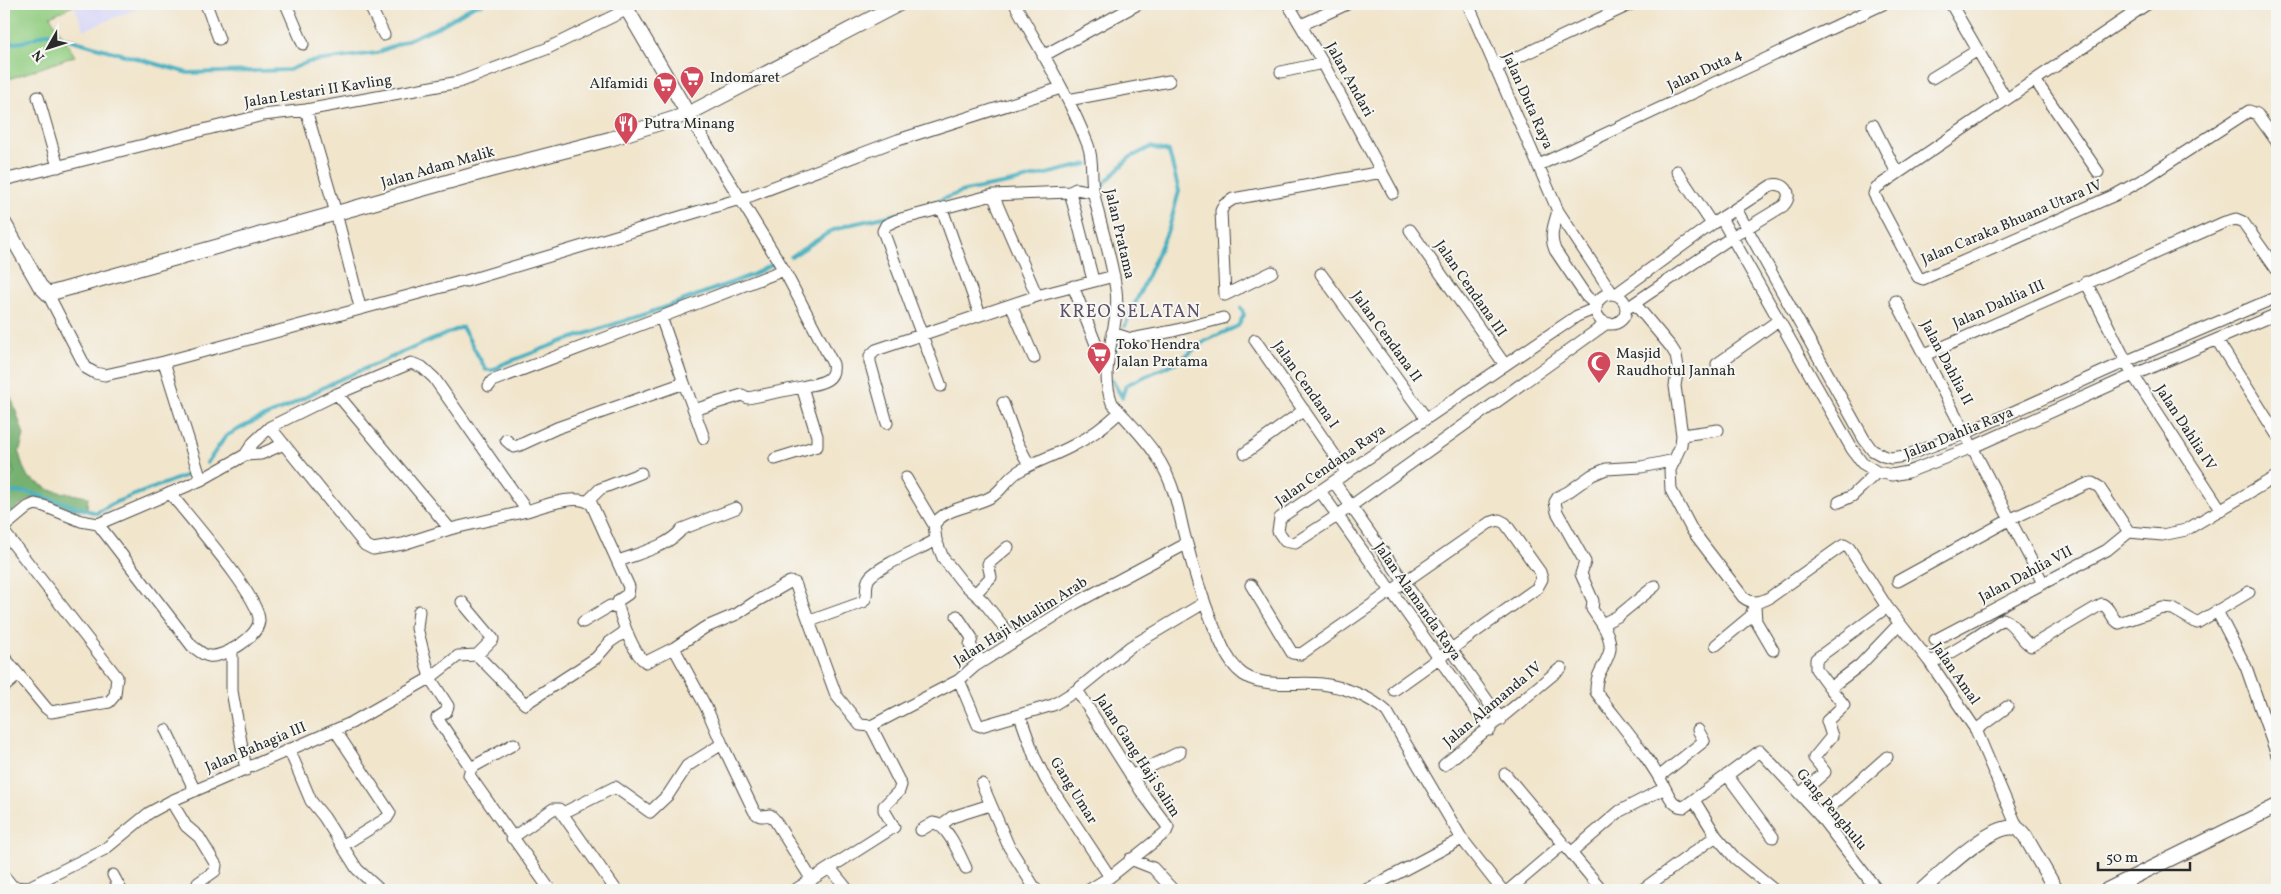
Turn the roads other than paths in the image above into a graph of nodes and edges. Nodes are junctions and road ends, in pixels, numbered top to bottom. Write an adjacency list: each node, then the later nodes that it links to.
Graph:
1 (206, 4): 17 (street)
2 (286, 4): 18 (street)
3 (370, 4): 16 (street)
4 (899, 4): 32 (street, Jalan Adam Malik)
5 (1015, 4): 20 (street, Jalan Pratama)
6 (1138, 4): 20 (street)
7 (1288, 4): 15 (street, Jalan Andari)
8 (1347, 4): 15 (street)
9 (1468, 4): 22 (street, Jalan Duta Raya)
10 (1631, 4): 22 (street)
11 (1883, 4): 36 (street, Jalan Duta 4)
12 (1952, 4): 19 (street)
13 (2147, 4): 26 (street, Jalan Caraka Bhuana Utara IV)
14 (627, 6): 31 (street, Jalan Lestari II Kavling); 32 (street)
15 (1301, 25): 21 (street, Jalan Andari)
16 (384, 35)
17 (218, 39)
18 (303, 44)
19 (1978, 50): 24 (street); 29 (street)
20 (1043, 56): 27 (street, Jalan Pratama)
21 (1323, 63): 23 (street); 38 (street, Jalan Andari)
22 (1495, 68): 36 (street, Jalan Duta Raya)
23 (1281, 72)
24 (1932, 78)
25 (1169, 80): 30 (street)
26 (2035, 80): 29 (street, Jalan Caraka Bhuana Utara IV); 39 (street)
27 (1061, 88): 30 (street, Jalan Pratama); 46 (street)
28 (38, 97): 35 (street)
29 (2006, 99): 40 (street, Jalan Caraka Bhuana Utara IV)
30 (1068, 100): 43 (street, Jalan Pratama)
31 (306, 110): 35 (street, Jalan Lestari II Kavling); 50 (street)
32 (688, 114): 46 (street); 50 (street, Jalan Adam Malik)
33 (1873, 124): 40 (street)
34 (2277, 142): 40 (street, Jalan Caraka Bhuana Utara IV)
35 (58, 167): 41 (street, Jalan Lestari II Kavling)
36 (1540, 169): 49 (street, Jalan Duta Raya)
37 (1677, 171): 51 (street)
38 (1382, 172): 44 (street, Jalan Andari); 58 (street)
39 (2098, 172)
40 (1897, 173)
41 (4, 180)
42 (1070, 192): 43 (street); 45 (street); 61 (street)
43 (1093, 192): 60 (street, Jalan Pratama)
44 (1393, 193)
45 (993, 195): 47 (street); 66 (street)
46 (741, 199): 56 (street); 72 (street)
47 (942, 209): 74 (street); 80 (street)
48 (1736, 209): 51 (street); 53 (street, Jalan Dahlia Raya); 53 (street)
49 (1558, 211): 65 (street, Jalan Duta Raya); 70 (street)
50 (336, 213): 64 (street, Jalan Adam Malik); 72 (street)
51 (1717, 221): 55 (street); 65 (street)
52 (4, 223): 64 (street)
53 (1748, 228): 55 (street); 104 (street, Jalan Dahlia Raya)
54 (1410, 230): 89 (street, Jalan Cendana III)
55 (1732, 237): 71 (street); 77 (street)
56 (784, 270): 75 (street); 94 (street)
57 (2277, 270): 62 (street, Jalan Dahlia III)
58 (1272, 272)
59 (1321, 274): 100 (street, Jalan Cendana II)
60 (1114, 276): 61 (street); 79 (street, Jalan Pratama)
61 (1093, 280): 63 (street)
62 (2086, 282): 84 (street, Jalan Dahlia III); 86 (street)
63 (1073, 286): 66 (street); 83 (street)
64 (48, 294): 87 (street)
65 (1614, 294): 70 (street); 71 (street)
66 (1037, 296): 69 (street)
67 (2277, 297): 86 (street, Jalan Dahlia Raya)
68 (1896, 301): 84 (street, Jalan Dahlia II)
69 (1011, 305): 74 (street); 85 (street)
70 (1596, 306): 78 (street); 89 (street, Jalan Cendana Raya)
71 (1631, 306): 78 (street); 106 (street)
72 (360, 307): 87 (street)
73 (2277, 314): 82 (street, Jalan Dahlia Raya)
74 (980, 315): 80 (street)
75 (661, 316): 91 (street); 92 (street)
76 (1223, 318): 79 (street)
77 (1779, 320): 88 (street); 117 (street)
78 (1607, 323): 127 (street, Jalan Cendana Raya)
79 (1112, 333): 99 (street, Jalan Pratama)
80 (923, 336): 93 (street); 101 (street)
81 (1255, 340): 98 (street, Jalan Cendana I)
82 (2217, 340): 90 (street, Jalan Dahlia Raya); 105 (street)
83 (1097, 347)
84 (1925, 355): 104 (street, Jalan Dahlia II)
85 (1034, 358)
86 (2127, 361): 90 (street, Jalan Dahlia IV); 104 (street, Jalan Dahlia Raya)
87 (164, 362): 121 (street)
88 (1717, 364)
89 (1505, 365): 100 (street, Jalan Cendana Raya)
90 (2133, 375): 110 (street, Jalan Dahlia Raya); 129 (street, Jalan Dahlia IV)
91 (684, 383): 97 (street); 108 (street)
92 (489, 386)
93 (941, 386)
94 (802, 387): 97 (street); 113 (street)
95 (337, 394): 102 (street); 130 (street); 136 (street)
96 (1003, 403): 115 (street)
97 (694, 410): 107 (street)
98 (1304, 410): 111 (street); 116 (street, Jalan Cendana I)
99 (1120, 412): 115 (street); 140 (street, Jalan Pratama)
100 (1426, 418): 116 (street, Jalan Cendana Raya)
101 (887, 423)
102 (270, 427): 109 (street); 112 (street)
103 (1718, 430): 106 (street)
104 (1966, 433): 110 (street, Jalan Dahlia II)
105 (2277, 435)
106 (1682, 436): 114 (street)
107 (704, 438)
108 (506, 440)
109 (284, 444): 112 (street); 136 (street)
110 (1973, 447): 117 (street, Jalan Dahlia Raya); 132 (street, Jalan Dahlia II)
111 (1245, 453)
112 (245, 455): 121 (street)
113 (774, 459)
114 (1674, 460): 153 (street); 161 (street)
115 (1029, 466): 134 (street)
116 (1347, 472): 122 (street, Jalan Cendana Raya)
117 (1876, 472): 126 (street)
118 (641, 473): 125 (street)
119 (2277, 476): 129 (street)
120 (906, 478): 134 (street)
121 (201, 480): 124 (street)
122 (1334, 482): 123 (street, Jalan Cendana Raya); 127 (street, Jalan Alamanda Raya)
123 (1320, 491): 131 (street, Jalan Alamanda Raya); 131 (street, Jalan Cendana Raya)
124 (170, 493): 133 (street); 168 (street)
125 (588, 500): 130 (street); 142 (street)
126 (1839, 502)
127 (1352, 506): 131 (street, Jalan Cendana Raya); 144 (street, Jalan Alamanda Raya)
128 (736, 508): 142 (street)
129 (2221, 510): 138 (street)
130 (527, 511): 136 (street)
131 (1337, 516): 148 (street, Jalan Alamanda Raya)
132 (2009, 520): 138 (street); 143 (street); 145 (street, Jalan Dahlia II)
133 (98, 524): 135 (street); 168 (street)
134 (934, 525): 139 (street)
135 (4, 527)
136 (450, 529)
137 (4, 532): 177 (street)
138 (2129, 532): 145 (street, Jalan Dahlia VII)
139 (936, 540): 150 (street); 159 (street)
140 (1186, 544): 152 (street, Jalan Pratama); 165 (street, Jalan Haji Mualim Arab)
141 (1008, 546): 150 (street)
142 (619, 561): 155 (street)
143 (1898, 581)
144 (1404, 582): 148 (street); 169 (street, Jalan Alamanda Raya); 169 (street)
145 (2043, 583): 164 (street, Jalan Dahlia VII)
146 (1251, 585): 148 (street)
147 (1655, 586): 161 (street)
148 (1391, 592): 173 (street, Jalan Alamanda Raya)
149 (2249, 592): 156 (street)
150 (976, 593): 165 (street)
151 (462, 602): 171 (street)
152 (1204, 602): 182 (street); 222 (street, Jalan Pratama)
153 (1754, 602): 154 (street, Jalan Amal); 166 (street); 170 (street)
154 (1887, 607): 162 (street, Jalan Amal); 181 (street)
155 (618, 609): 160 (street); 163 (street)
156 (2217, 611): 174 (street); 197 (street)
157 (419, 612): 178 (street)
158 (957, 616): 175 (street)
159 (810, 621): 167 (street); 187 (street)
160 (583, 622)
161 (1602, 624): 205 (street)
162 (1899, 624): 174 (street, Jalan Amal); 181 (street)
163 (626, 630): 167 (street); 171 (street)
164 (1935, 640)
165 (1015, 641): 175 (street, Jalan Haji Mualim Arab)
166 (1716, 645)
167 (674, 648): 194 (street)
168 (232, 649): 201 (street)
169 (1452, 649): 173 (street); 186 (street, Jalan Alamanda Raya)
170 (1773, 650)
171 (478, 654): 178 (street, Jalan Bahagia III)
172 (4, 657): 177 (street)
173 (1439, 659): 183 (street); 190 (street, Jalan Alamanda Raya)
174 (1929, 661): 192 (street, Jalan Amal)
175 (982, 662): 179 (street, Jalan Haji Mualim Arab)
176 (1561, 668): 186 (street, Jalan Alamanda IV)
177 (18, 675): 180 (street)
178 (430, 678): 189 (street, Jalan Bahagia III); 200 (street)
179 (959, 680): 185 (street); 187 (street, Jalan Haji Mualim Arab)
180 (4, 687)
181 (1830, 688): 209 (street)
182 (1077, 690): 185 (street); 204 (street, Jalan Gang Haji Salim)
183 (1394, 690)
184 (2007, 707): 192 (street)
185 (1020, 716): 230 (street, Gang Umar)
186 (1501, 720): 190 (street, Jalan Alamanda IV)
187 (871, 726): 226 (street)
188 (166, 730): 208 (street)
189 (335, 730): 195 (street, Jalan Bahagia III); 223 (street)
190 (1490, 730): 199 (street, Jalan Alamanda IV)
191 (1698, 730): 205 (street)
192 (1976, 730): 217 (street, Jalan Amal)
193 (514, 744): 200 (street)
194 (722, 744): 214 (street); 231 (street)
195 (289, 749): 201 (street, Jalan Bahagia III); 223 (street)
196 (1180, 752): 204 (street)
197 (2277, 755)
198 (1887, 757): 215 (street)
199 (1444, 765)
200 (471, 768): 221 (street)
201 (246, 770): 208 (street, Jalan Bahagia III)
202 (1505, 774): 224 (street)
203 (1727, 775): 209 (street, Gang Penghulu); 210 (street); 220 (street)
204 (1131, 776): 225 (street, Jalan Gang Haji Salim)
205 (1660, 776): 207 (street)
206 (982, 784): 212 (street)
207 (1665, 788): 210 (street); 224 (street)
208 (195, 791): 211 (street, Jalan Bahagia III)
209 (1800, 794): 215 (street, Gang Penghulu)
210 (1694, 800): 219 (street)
211 (171, 801): 229 (street, Jalan Bahagia III); 233 (street)
212 (990, 805): 216 (street); 239 (street)
213 (2277, 806): 251 (street)
214 (563, 813): 221 (street); 236 (street)
215 (1820, 816): 248 (street, Gang Penghulu)
216 (941, 825): 218 (street); 227 (street)
217 (2018, 828): 249 (street); 250 (street)
218 (921, 830)
219 (1716, 836): 246 (street); 247 (street)
220 (1774, 837)
221 (512, 838): 235 (street)
222 (1462, 839): 242 (street); 243 (street, Jalan Pratama)
223 (342, 846): 234 (street)
224 (1567, 849): 244 (street); 245 (street)
225 (1130, 860): 230 (street, Jalan Gang Haji Salim); 241 (street)
226 (830, 868): 231 (street); 238 (street)
227 (966, 868)
228 (113, 875): 232 (street)
229 (4, 876)
230 (1110, 877): 240 (street, Jalan Gang Haji Salim)
231 (812, 880): 237 (street)
232 (121, 890)
233 (197, 890)
234 (380, 890)
235 (550, 890)
236 (616, 890)
237 (795, 890)
238 (848, 890)
239 (1036, 890)
240 (1089, 890)
241 (1173, 890)
242 (1366, 890)
243 (1502, 890)
244 (1509, 890)
245 (1602, 890)
246 (1642, 890)
247 (1774, 890)
248 (1877, 890)
249 (1922, 890)
250 (2056, 890)
251 (2107, 890)

